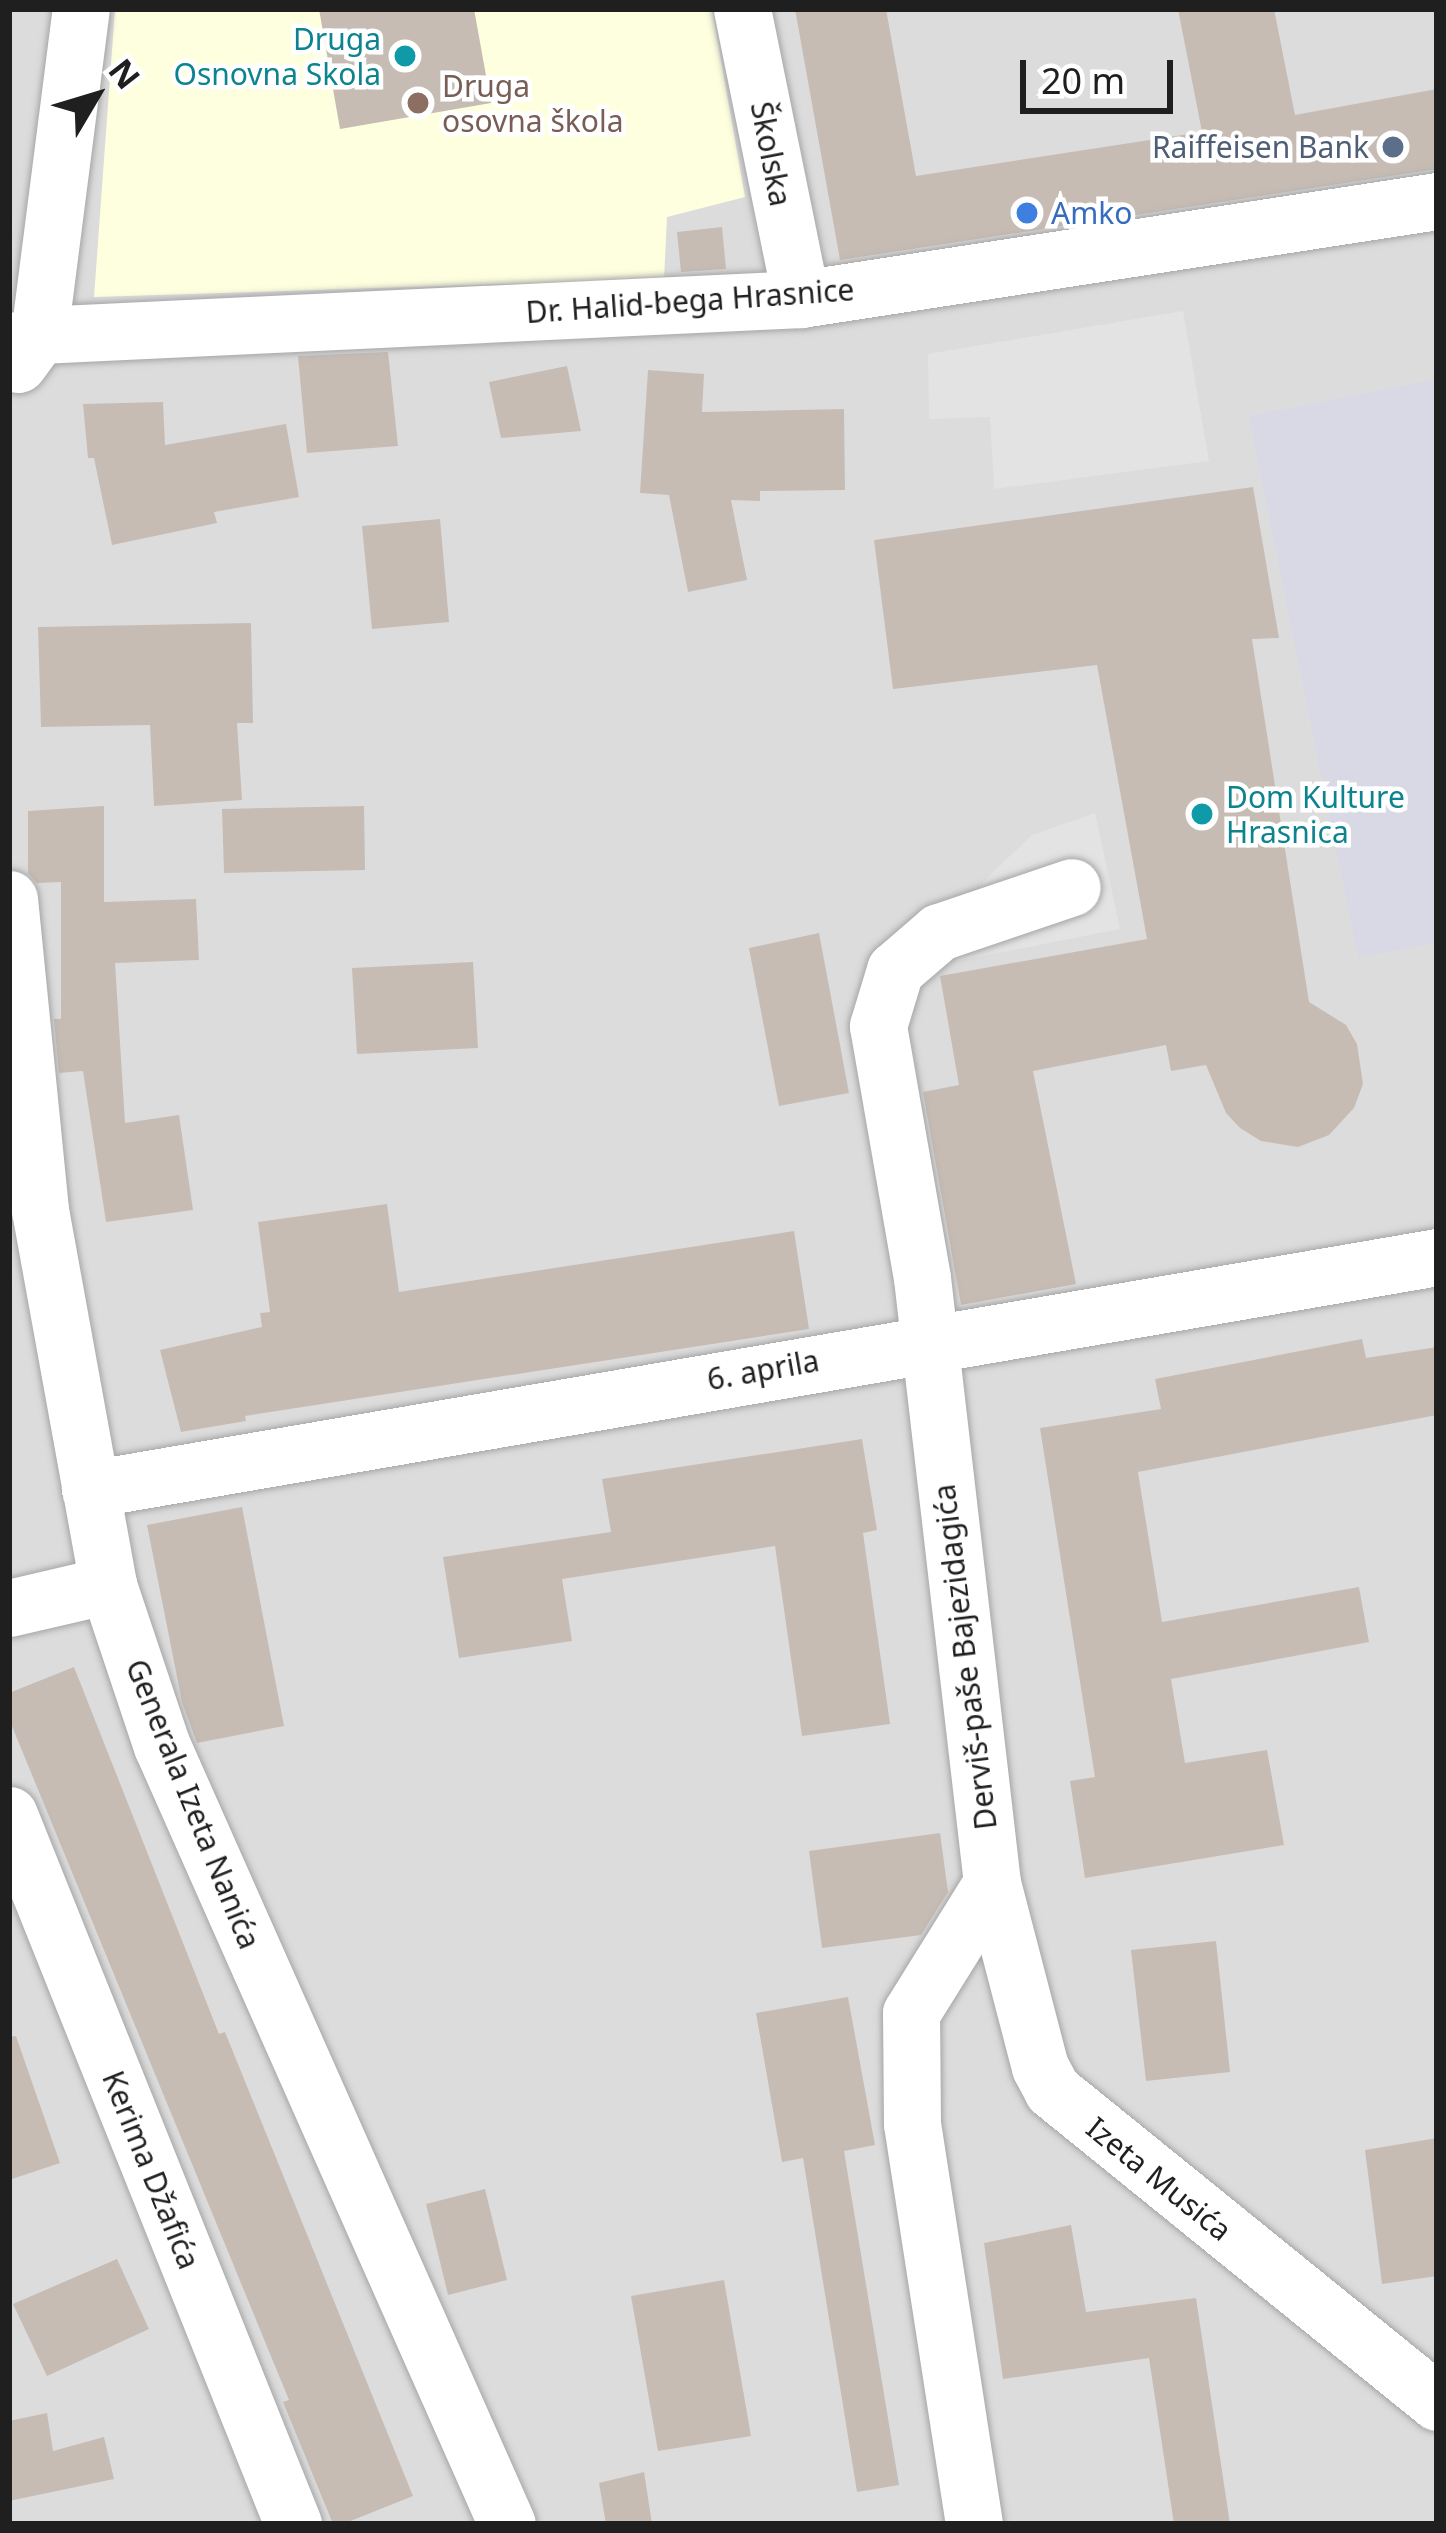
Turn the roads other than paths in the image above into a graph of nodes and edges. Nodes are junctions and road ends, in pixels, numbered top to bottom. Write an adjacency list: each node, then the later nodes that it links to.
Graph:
1 (81, 9): 5 (street)
2 (742, 9): 4 (street, Školska)
3 (1437, 201): 4 (street, Dr. Halid-bega Hrasnice)
4 (801, 299): 5 (street, Dr. Halid-bega Hrasnice)
5 (19, 351)
6 (1072, 887): 9 (street, Derviš-paše Bajezidagića)
7 (9, 898): 10 (street, Generala Izeta Nanića)
8 (1437, 1257): 9 (street, 6. aprila)
9 (928, 1341): 10 (street, 6. aprila); 14 (street, Derviš-paše Bajezidagića)
10 (90, 1489): 11 (street, Generala Izeta Nanića)
11 (108, 1586): 12 (street); 17 (street, Generala Izeta Nanića)
12 (9, 1608)
13 (9, 1815): 16 (street, Kerima Džafića)
14 (992, 1883): 15 (street, Izeta Musića); 18 (street)
15 (1437, 2402)
16 (293, 2524)
17 (507, 2524)
18 (974, 2524)

